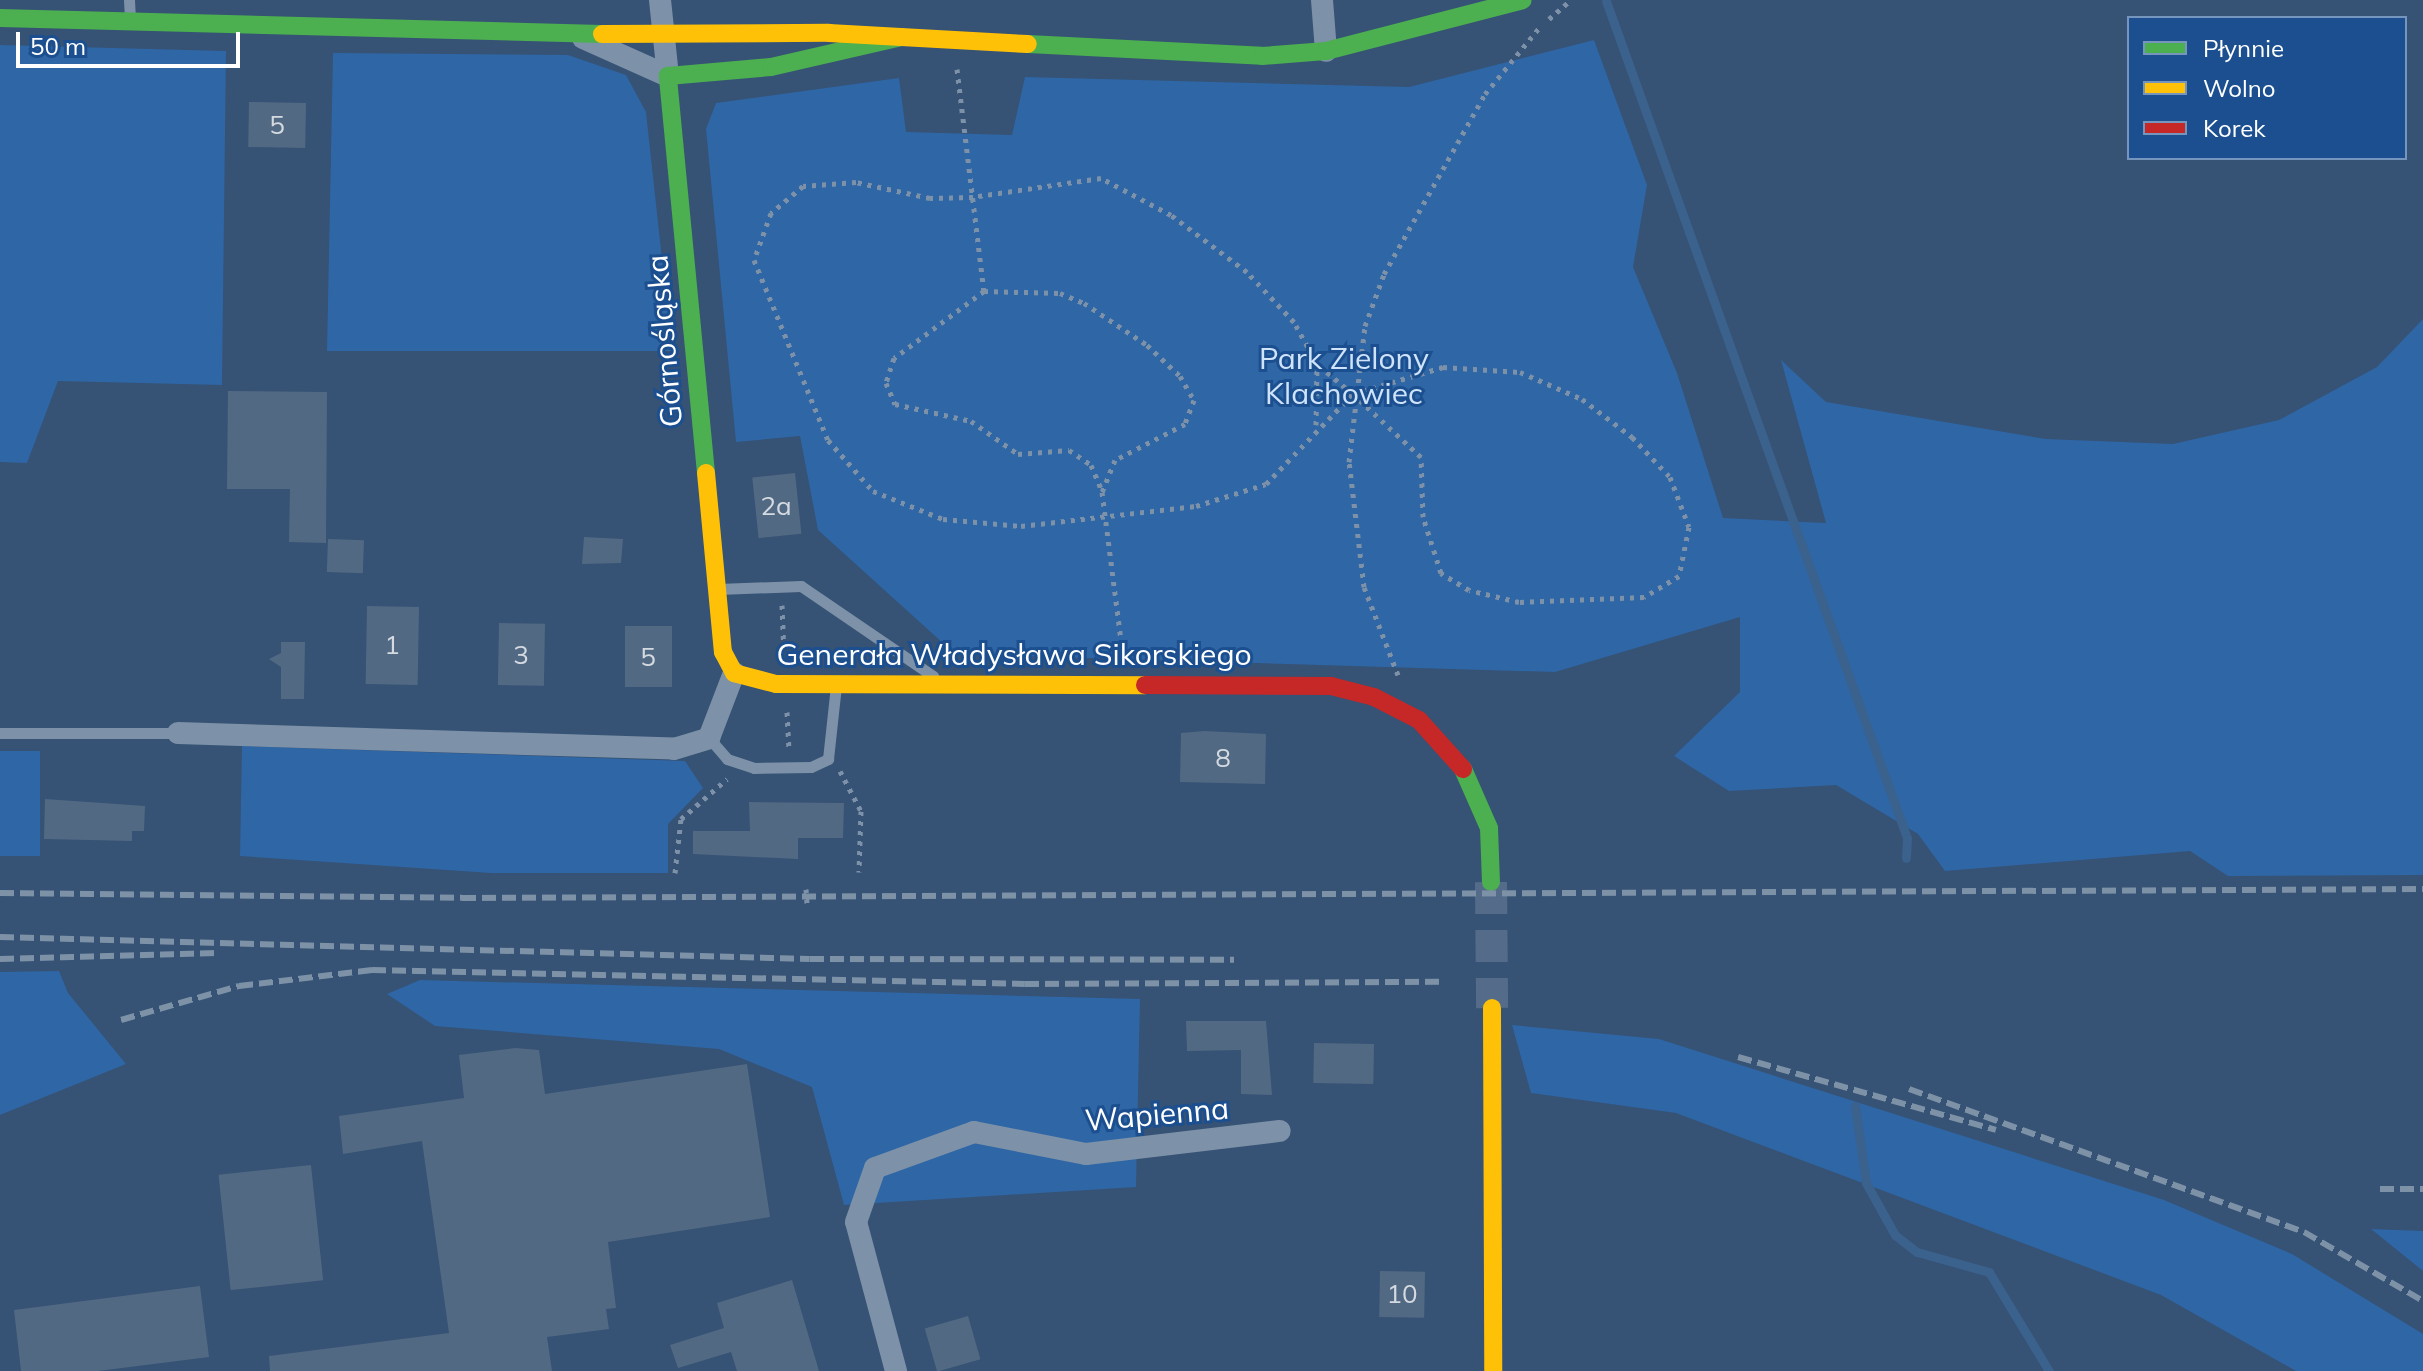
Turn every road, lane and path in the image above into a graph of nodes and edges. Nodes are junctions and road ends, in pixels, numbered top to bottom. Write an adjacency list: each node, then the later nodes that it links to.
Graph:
1 (129, 0): 7 (lane)
2 (660, 0): 9 (street, Górnośląska)
3 (1322, 0): 12 (street)
4 (1523, 0): 12 (street)
5 (1571, 0): 17 (path)
6 (0, 18): 7 (street)
7 (130, 21): 8 (street)
8 (575, 34): 9 (street); 13 (street)
9 (663, 35): 10 (street); 13 (street, Górnośląska)
10 (902, 37): 11 (street); 13 (street)
11 (953, 38): 12 (street); 14 (path)
12 (1326, 51)
13 (668, 76): 21 (street, Górnośląska)
14 (973, 197): 15 (path); 16 (path); 20 (path)
15 (984, 291): 19 (path); 19 (path)
16 (1317, 364): 17 (path); 18 (path)
17 (1353, 394): 17 (path); 18 (path); 24 (path)
18 (1316, 425): 20 (path)
19 (1102, 492): 20 (path)
20 (1105, 516): 22 (path)
21 (717, 589): 23 (street, Górnośląska); 26 (lane)
22 (1124, 662)
23 (734, 673): 25 (street, Generała Władysława Sikorskiego); 29 (street, Generała Władysława Sikorskiego)
24 (1400, 680)
25 (836, 683): 26 (street, Generała Władysława Sikorskiego); 30 (lane)
26 (943, 683): 34 (street, Generała Władysława Sikorskiego)
27 (0, 733): 28 (lane)
28 (178, 733): 29 (street)
29 (709, 738): 31 (lane)
30 (828, 759): 31 (lane); 32 (path)
31 (742, 764): 33 (path)
32 (859, 872)
33 (675, 873)
34 (1491, 882)
35 (806, 889): 36 (path)
36 (807, 903)
37 (1492, 1008): 40 (street)
38 (1280, 1131): 39 (street, Wapienna)
39 (896, 1371)
40 (1493, 1371)

